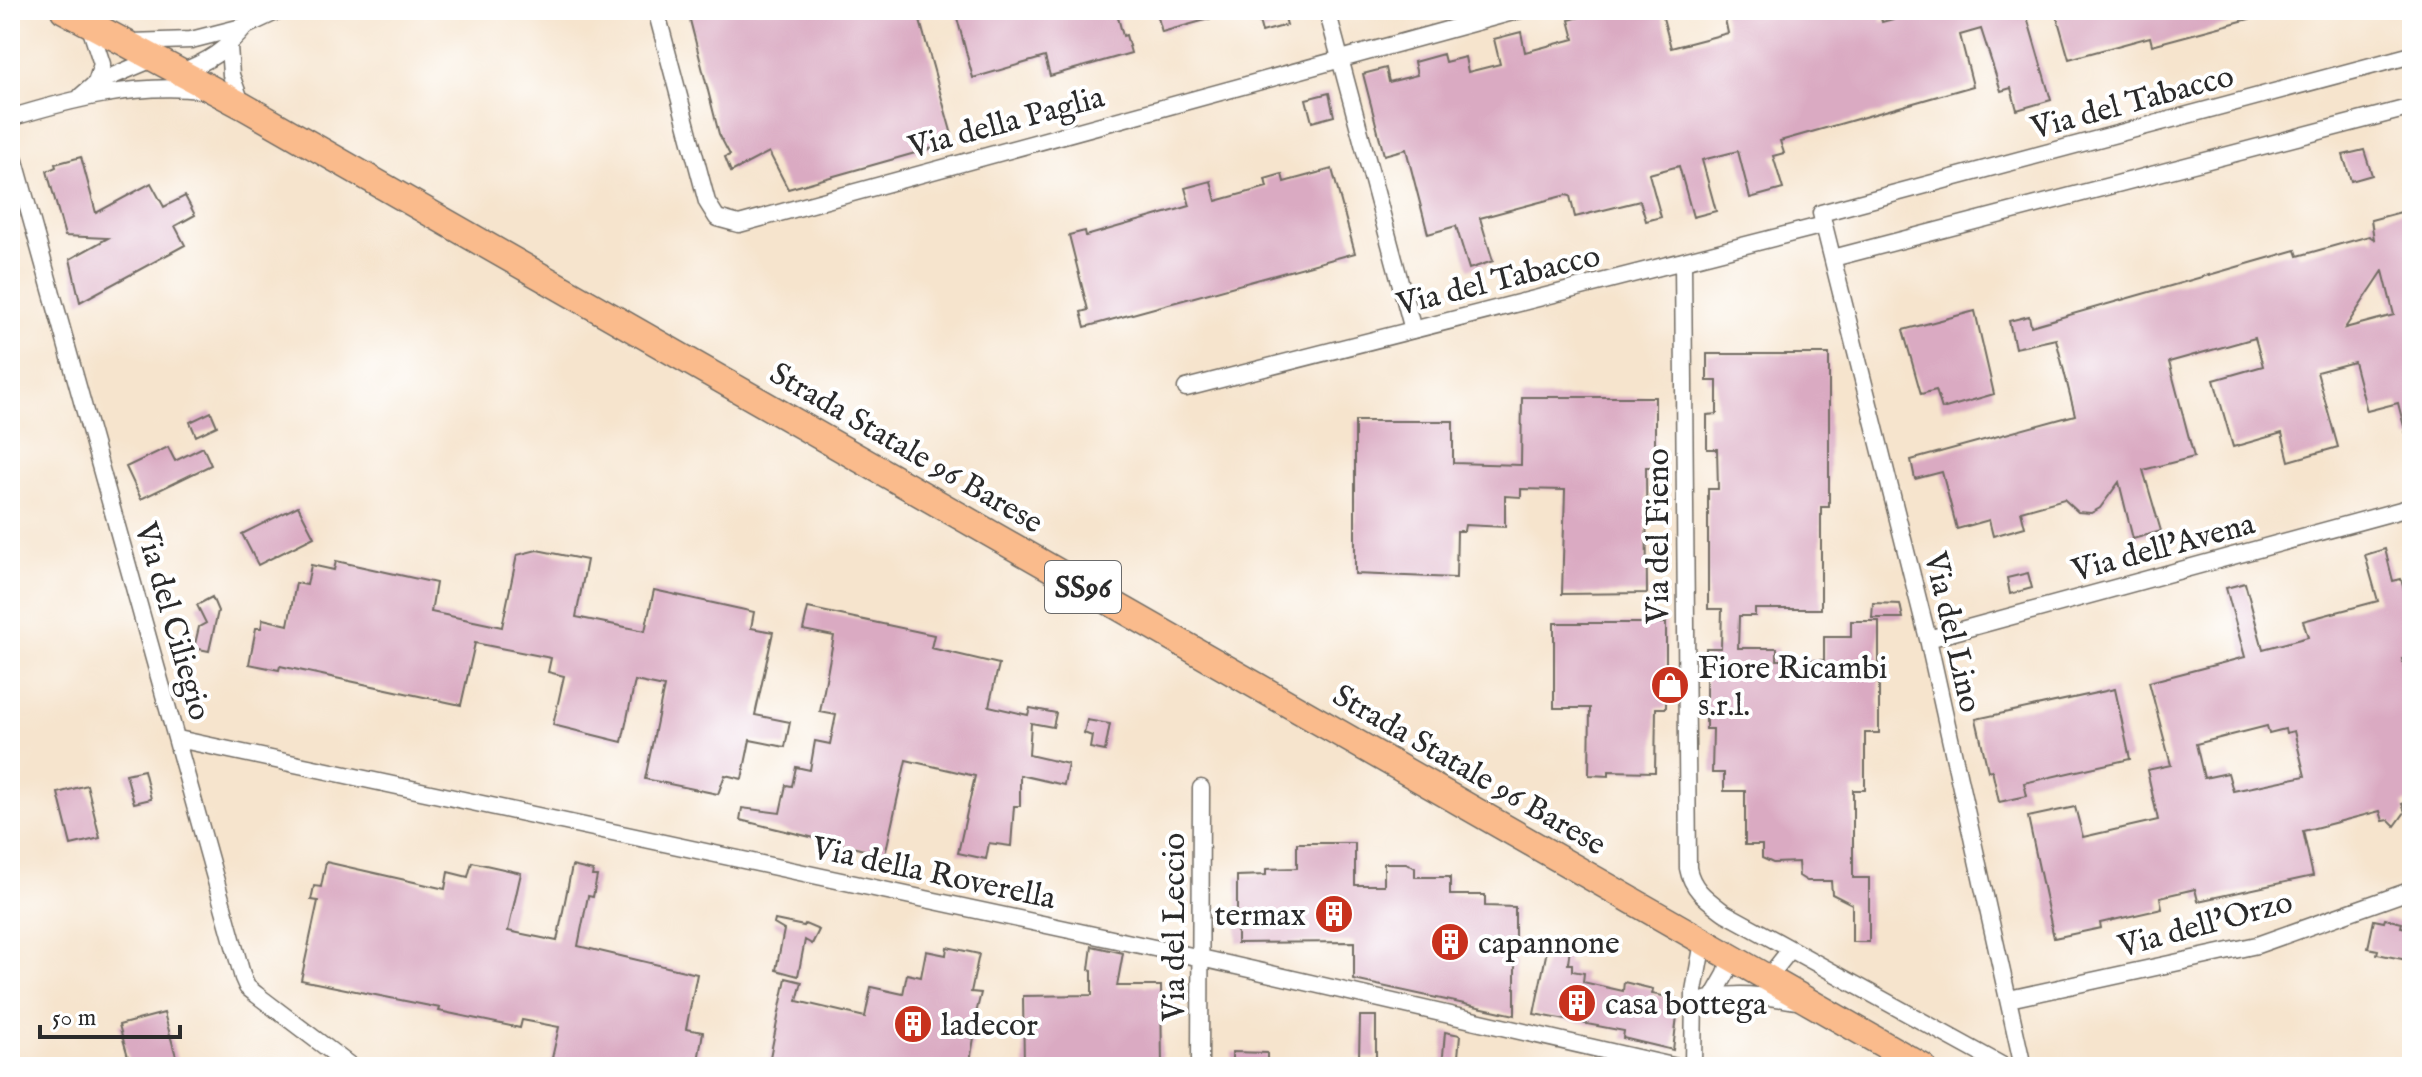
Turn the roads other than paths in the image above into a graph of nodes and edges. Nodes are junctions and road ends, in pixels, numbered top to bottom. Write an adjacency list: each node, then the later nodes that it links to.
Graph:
1 (64, 10): 6 (main road, Strada Statale 96 Barese / SS96)
2 (280, 10): 7 (street)
3 (656, 10): 12 (street, Via della Paglia)
4 (1327, 10): 12 (street)
5 (1520, 10): 12 (street, Via della Paglia)
6 (89, 24): 9 (main road, Strada Statale 96 Barese / SS96); 15 (street)
7 (246, 26): 8 (street); 10 (street)
8 (191, 40): 9 (street); 14 (street)
9 (122, 43): 13 (main road, Strada Statale 96 Barese / SS96)
10 (229, 46): 14 (street); 19 (street)
11 (2412, 55): 23 (street, Via del Tabacco)
12 (1340, 58): 26 (street)
13 (153, 59): 14 (main road, Strada Statale 96 Barese / SS96); 15 (street); 16 (street)
14 (179, 73): 17 (main road, Strada Statale 96 Barese / SS96)
15 (96, 83): 18 (street)
16 (150, 88): 17 (street); 18 (street)
17 (215, 92): 19 (main road, Strada Statale 96 Barese / SS96)
18 (80, 97): 21 (street)
19 (243, 106): 33 (main road, Strada Statale 96 Barese / SS96)
20 (2412, 107): 24 (street)
21 (10, 118)
22 (10, 143): 30 (street, Via del Ciliegio)
23 (1822, 219): 24 (street, Via del Lino); 25 (street, Via del Tabacco)
24 (1833, 258): 29 (street, Via del Lino)
25 (1683, 261): 26 (street, Via del Tabacco); 34 (street, Via del Fieno)
26 (1413, 330): 27 (street, Via del Tabacco)
27 (1186, 388)
28 (2412, 507): 29 (street, Via dell'Avena)
29 (1928, 639): 39 (street, Via del Lino)
30 (178, 739): 35 (street, Via della Roverella); 42 (street, Via del Ciliegio)
31 (1201, 788): 35 (street, Via del Leccio)
32 (2412, 890): 39 (street, Via dell'Orzo)
33 (1703, 942): 36 (main road, Strada Statale 96 Barese / SS96); 41 (street)
34 (1790, 950): 37 (street); 47 (street, Via del Fieno)
35 (1201, 958): 43 (street, Via del Leccio); 44 (street, Via della Roverella)
36 (1730, 958): 37 (main road, Strada Statale 96 Barese / SS96); 38 (street)
37 (1767, 979): 40 (main road, Strada Statale 96 Barese / SS96)
38 (1714, 995): 40 (street); 41 (street)
39 (2009, 999): 48 (street, Via del Lino)
40 (1809, 1003): 46 (main road, Strada Statale 96 Barese / SS96)
41 (1694, 1004): 45 (street)
42 (352, 1067)
43 (1200, 1067)
44 (1677, 1067)
45 (1693, 1067)
46 (1923, 1067)
47 (2005, 1067)
48 (2023, 1067)

